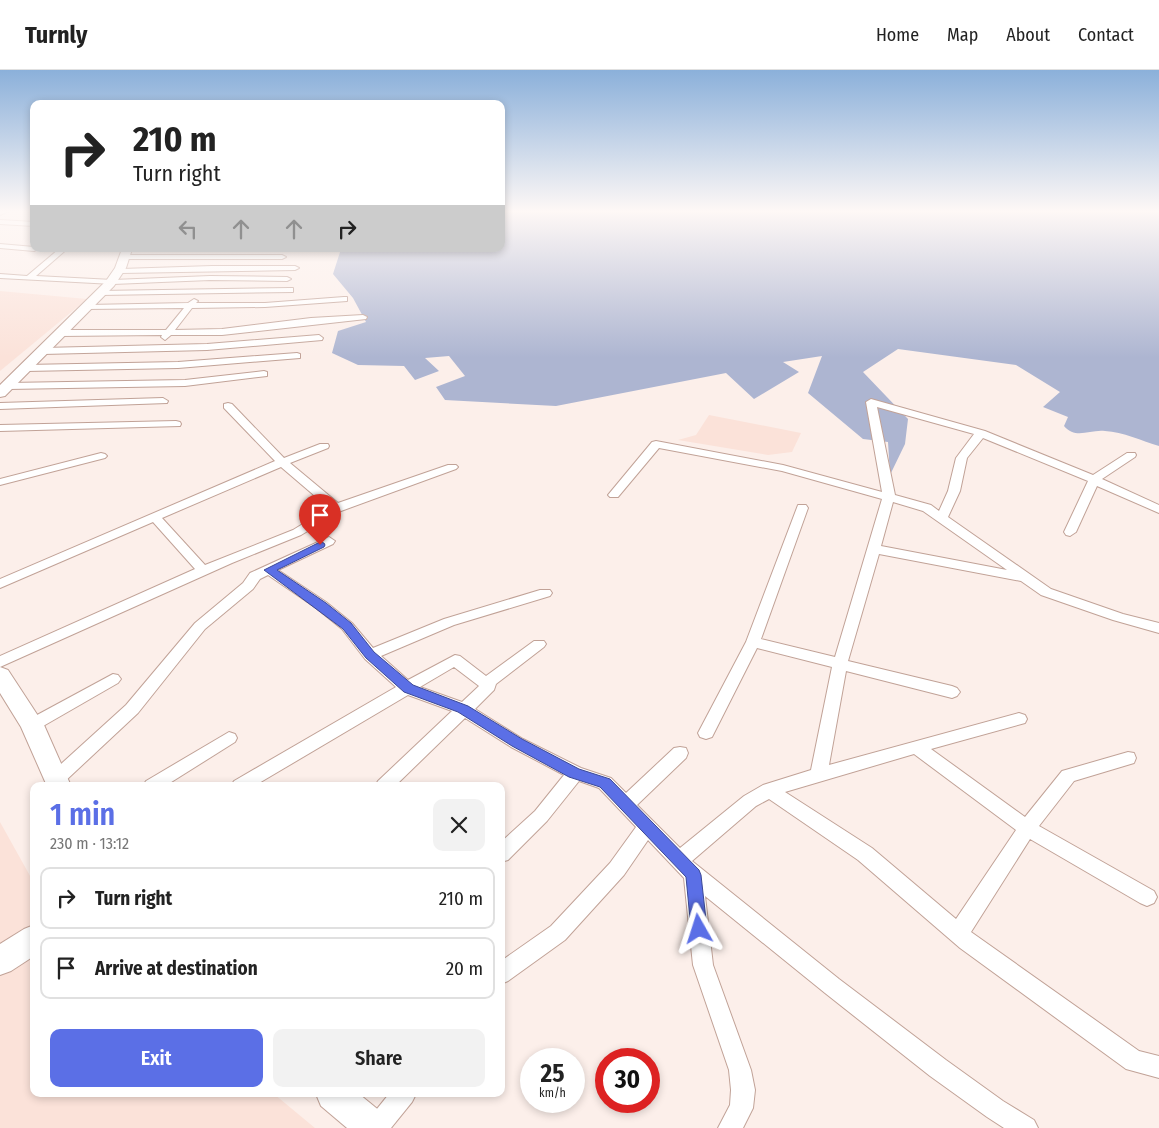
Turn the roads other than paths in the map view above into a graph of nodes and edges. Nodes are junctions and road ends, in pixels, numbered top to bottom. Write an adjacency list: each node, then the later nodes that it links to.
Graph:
1 (46, 259): 8 (street)
2 (124, 259): 6 (street)
3 (215, 259): 4 (street)
4 (212, 268): 5 (street); 6 (street); 9 (street)
5 (295, 268)
6 (121, 271): 11 (street)
7 (0, 276): 8 (street)
8 (29, 278): 11 (street)
9 (210, 278): 10 (street); 11 (street); 12 (street)
10 (287, 279)
11 (113, 282): 14 (street)
12 (204, 290): 13 (street); 14 (street); 16 (street)
13 (290, 290)
14 (100, 293): 17 (street)
15 (344, 299): 16 (street)
16 (190, 305): 17 (street); 20 (street)
17 (88, 307): 19 (street)
18 (363, 317): 20 (street)
19 (60, 333): 20 (street); 23 (street)
20 (168, 333): 22 (street)
21 (319, 338): 22 (street)
22 (156, 349): 23 (street); 25 (street)
23 (43, 350): 26 (street)
24 (297, 356): 25 (street)
25 (143, 366): 26 (street); 28 (street)
26 (26, 368): 29 (street)
27 (264, 374): 28 (street)
28 (129, 384): 29 (street)
29 (4, 389)
30 (163, 401): 31 (street)
31 (0, 406)
32 (228, 406): 39 (street)
33 (176, 424): 34 (street)
34 (0, 428)
35 (981, 434): 41 (street); 44 (street); 49 (street)
36 (324, 446): 39 (street)
37 (1131, 455): 41 (street)
38 (100, 456): 42 (street)
39 (282, 462): 45 (street); 48 (street)
40 (452, 467): 45 (street)
41 (1094, 480): 47 (street); 50 (street)
42 (0, 482)
43 (614, 495): 44 (street)
44 (888, 497): 49 (street); 52 (street)
45 (337, 508): 53 (street)
46 (802, 508): 59 (street)
47 (1159, 510)
48 (154, 516): 53 (street); 56 (street)
49 (941, 518): 55 (street)
50 (1070, 532)
51 (329, 541): 54 (street)
52 (874, 548): 55 (street); 63 (street)
53 (204, 570): 62 (street)
54 (270, 570): 61 (street); 80 (street)
55 (1026, 578): 58 (street)
56 (0, 584)
57 (545, 593): 61 (street)
58 (1159, 628)
59 (752, 642): 63 (street); 72 (street)
60 (539, 644): 66 (street)
61 (370, 655): 67 (street)
62 (0, 662)
63 (840, 664): 68 (street); 78 (street)
64 (0, 675): 71 (street)
65 (113, 679): 71 (street)
66 (486, 684): 67 (street); 69 (street)
67 (408, 689): 69 (street); 82 (street)
68 (952, 692)
69 (463, 709): 77 (street); 83 (street)
70 (1019, 719): 74 (street)
71 (32, 726): 79 (street)
72 (706, 733)
73 (229, 738): 81 (street)
74 (916, 747): 78 (street); 87 (street)
75 (680, 753): 85 (street)
76 (1128, 758): 87 (street)
77 (574, 774): 85 (street); 88 (street)
78 (819, 774): 84 (street)
79 (57, 782)
80 (58, 782)
81 (158, 782)
82 (247, 782)
83 (388, 782)
84 (768, 790): 89 (street); 91 (street)
85 (626, 804): 86 (street)
86 (647, 826): 89 (street); 94 (street)
87 (1026, 828): 90 (street); 91 (street)
88 (505, 850)
89 (686, 867): 99 (street); 100 (street)
90 (1147, 897)
91 (958, 934): 95 (street)
92 (30, 942): 93 (street)
93 (0, 961)
94 (505, 971)
95 (1159, 1067)
96 (337, 1097): 98 (street)
97 (401, 1097): 98 (street)
98 (375, 1128)
99 (730, 1128)
100 (1026, 1128)

